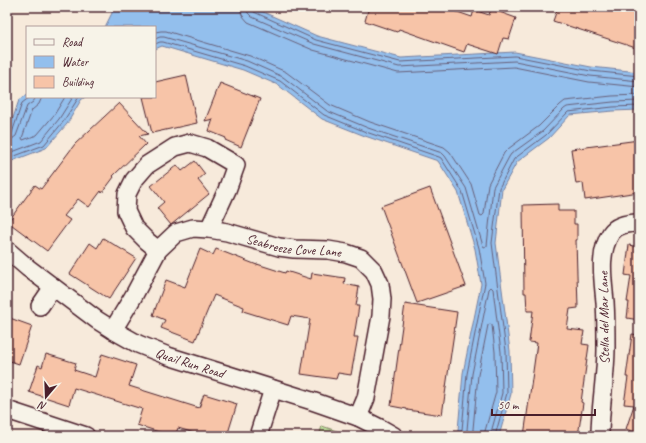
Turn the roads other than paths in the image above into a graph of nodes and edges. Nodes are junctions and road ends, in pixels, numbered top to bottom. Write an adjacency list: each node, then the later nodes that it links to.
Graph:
1 (639, 223): 14 (street, Stella del Mar Lane)
2 (209, 228): 4 (street, Seabreeze Cove Lane); 4 (street); 10 (street, Seabreeze Cove Lane)
3 (7, 250): 5 (street, Quail Run Road)
4 (158, 250): 7 (street, Seabreeze Cove Lane)
5 (53, 287): 6 (street); 7 (street, Quail Run Road)
6 (40, 306)
7 (113, 330): 8 (street, Quail Run Road)
8 (273, 389): 10 (street, Quail Run Road); 12 (street)
9 (7, 410): 11 (street)
10 (358, 417): 13 (street, Quail Run Road)
11 (86, 436)
12 (258, 436)
13 (394, 436)
14 (600, 436)

